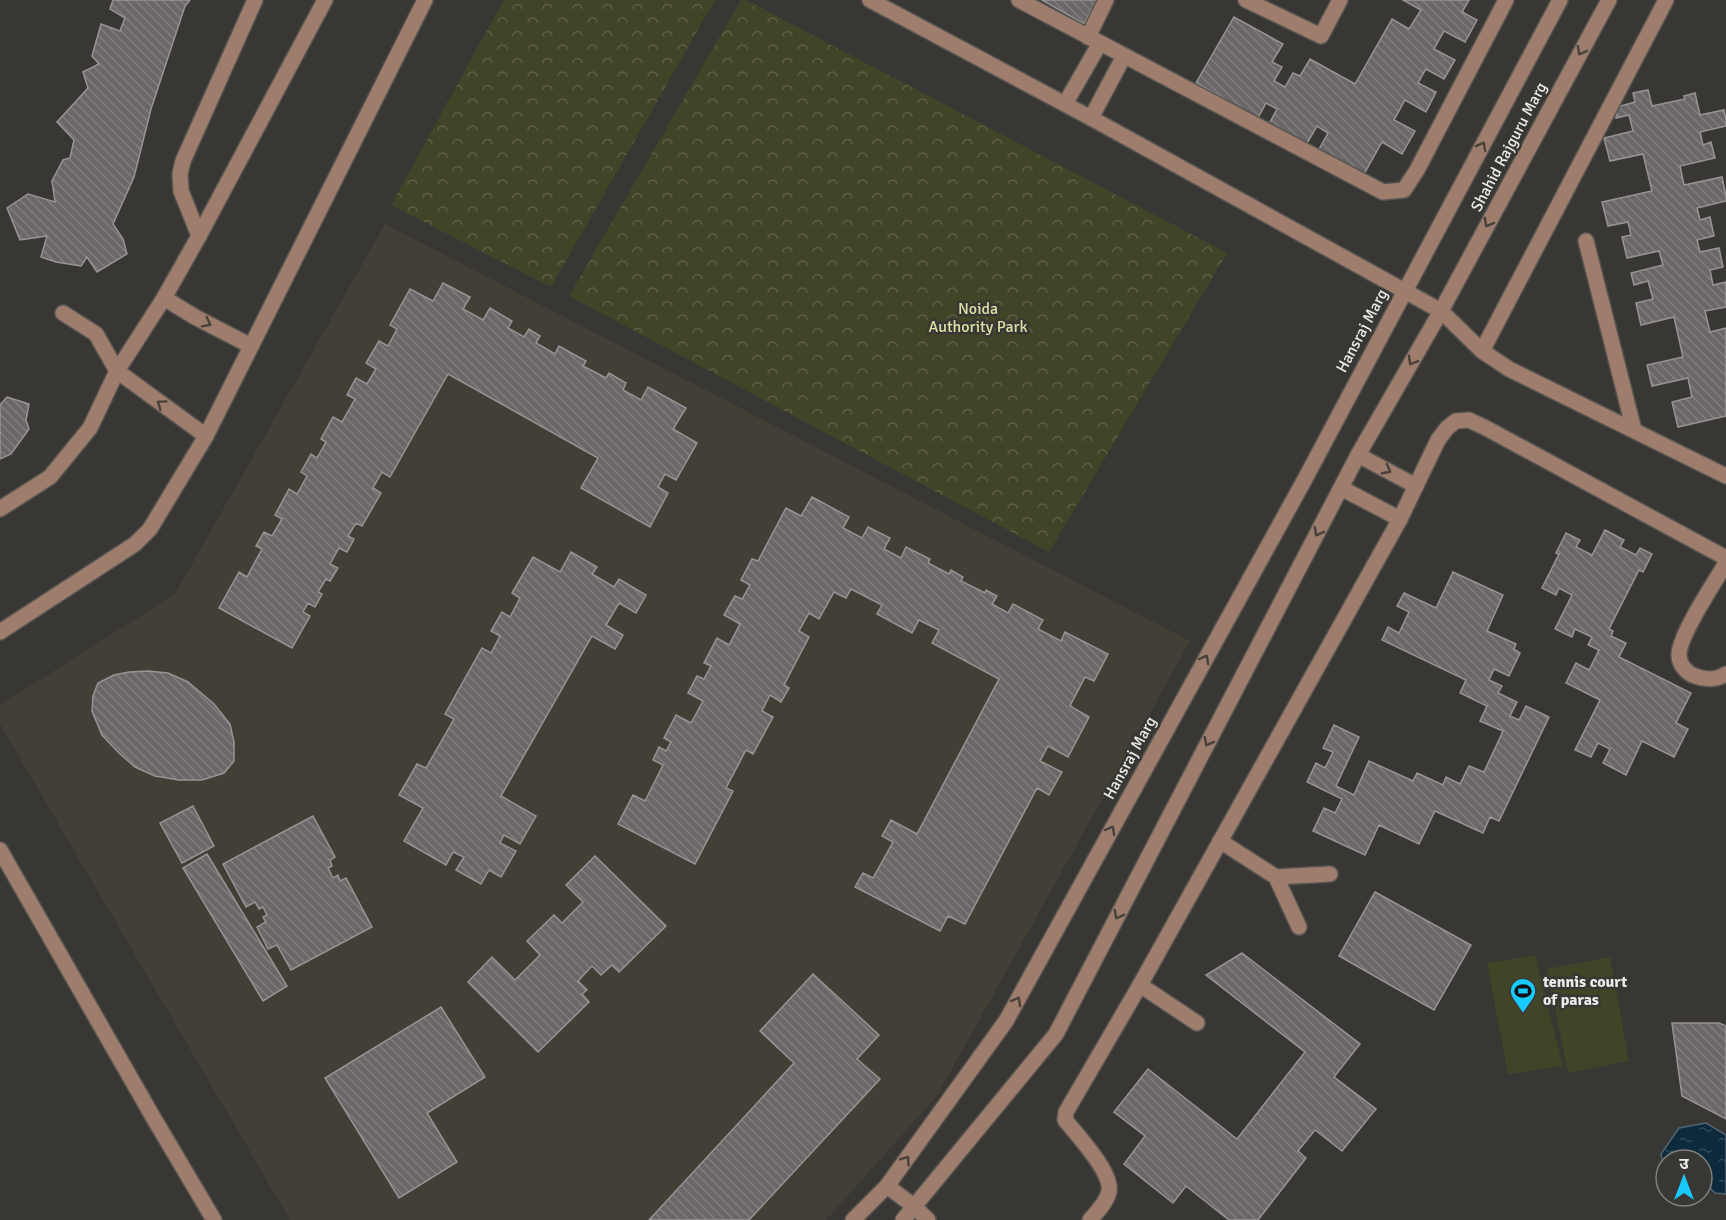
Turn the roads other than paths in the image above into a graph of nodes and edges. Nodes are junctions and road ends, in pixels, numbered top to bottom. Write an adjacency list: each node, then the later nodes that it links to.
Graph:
1 (255, 0): 17 (street)
2 (326, 0): 17 (street)
3 (425, 0): 23 (street)
4 (870, 0): 15 (street)
5 (1019, 0): 13 (street)
6 (1106, 0): 13 (street)
7 (1246, 0): 8 (street)
8 (1340, 0)
9 (1506, 0): 14 (street)
10 (1560, 0): 19 (street, Shahid Rajguru Marg, one-way to 10)
11 (1609, 0): 21 (street, Shahid Rajguru Marg, one-way to 21)
12 (1666, 0): 24 (street)
13 (1094, 40): 14 (street); 15 (street)
14 (1124, 56): 16 (street)
15 (1065, 104): 16 (street)
16 (1091, 118): 19 (street)
17 (199, 236): 20 (street)
18 (1586, 241): 26 (street)
19 (1404, 290): 21 (street); 45 (street, Hansraj Marg, one-way to 19)
20 (164, 298): 23 (street, one-way to 23); 25 (street)
21 (1441, 310): 24 (street); 28 (street, one-way to 28)
22 (63, 313): 25 (street)
23 (251, 346): 27 (street)
24 (1482, 351): 26 (street)
25 (117, 371): 27 (street, one-way to 25); 32 (street)
26 (1634, 430): 29 (street)
27 (206, 436): 36 (street)
28 (1358, 455): 30 (street, one-way to 30); 31 (street)
29 (1726, 476)
30 (1416, 486): 33 (street); 34 (street)
31 (1341, 488): 33 (street); 46 (street, one-way to 46)
32 (0, 509)
33 (1400, 519): 38 (street)
34 (1726, 558)
35 (1726, 563): 37 (street)
36 (0, 632)
37 (1726, 674)
38 (1220, 841): 41 (street); 43 (street)
39 (0, 850): 47 (street)
40 (1330, 874): 41 (street)
41 (1276, 877): 42 (street)
42 (1299, 927)
43 (1140, 985): 44 (street); 51 (street)
44 (1197, 1023)
45 (887, 1186): 46 (street); 48 (street, Hansraj Marg)
46 (915, 1207): 49 (street); 50 (street)
47 (214, 1220)
48 (853, 1220)
49 (903, 1220)
50 (928, 1220)
51 (1090, 1220)

